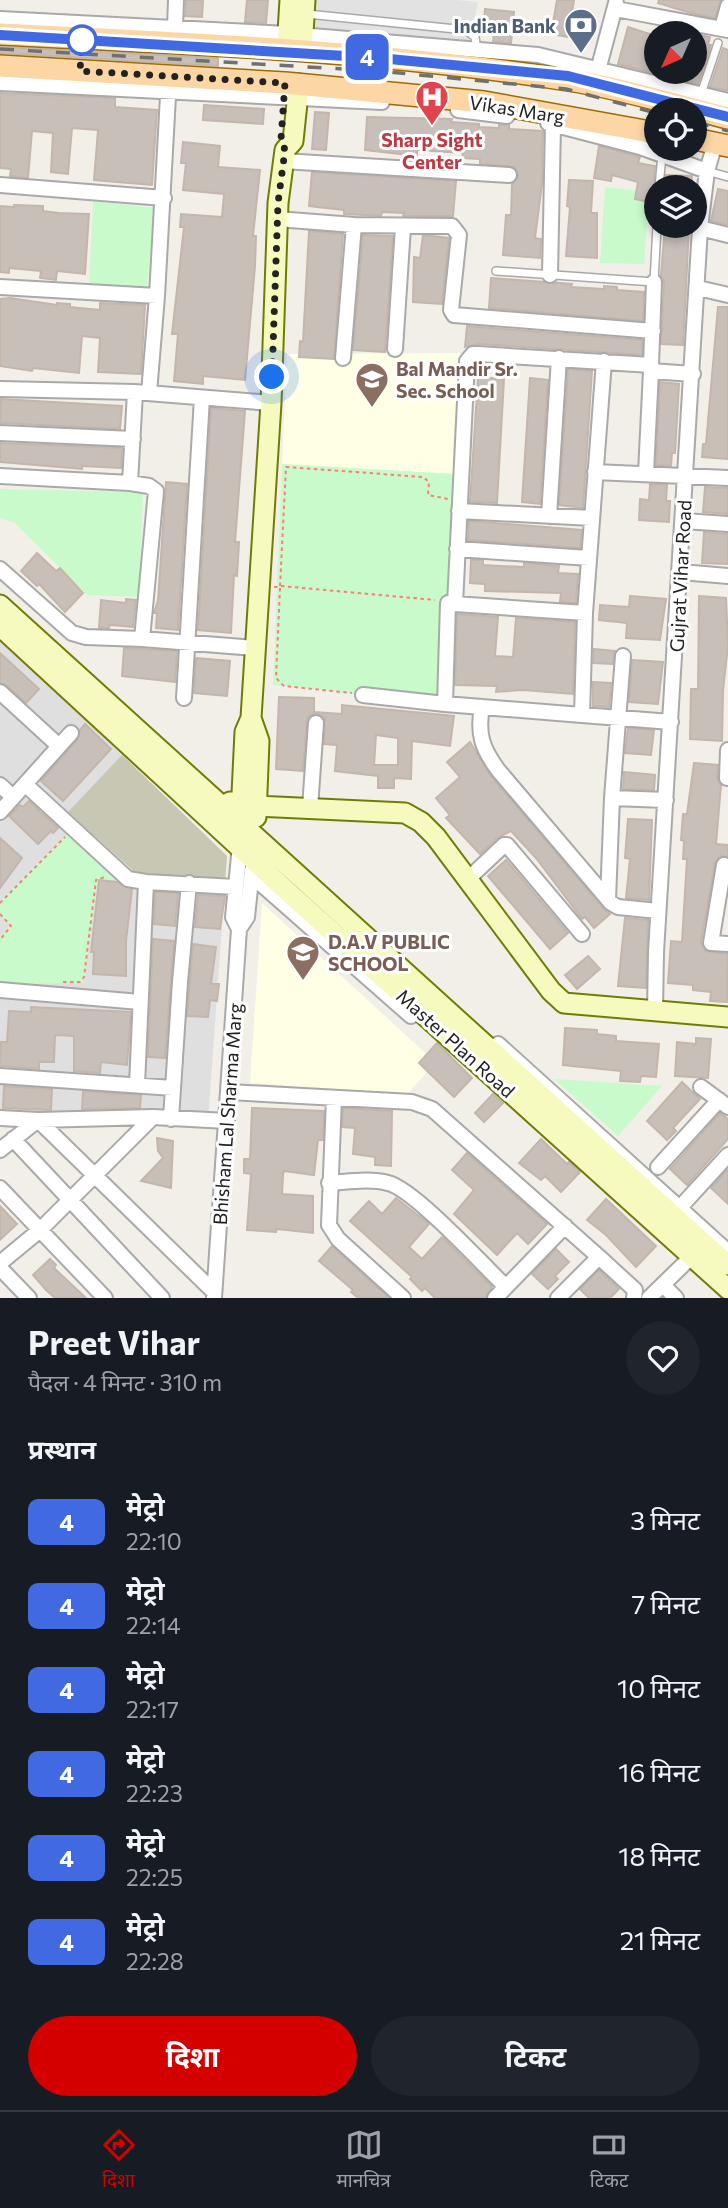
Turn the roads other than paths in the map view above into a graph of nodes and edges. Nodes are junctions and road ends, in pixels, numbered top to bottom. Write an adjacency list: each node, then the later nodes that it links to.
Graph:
1 (176, 0): 7 (street)
2 (290, 0): 10 (main road)
3 (616, 5): 8 (street); 14 (street)
4 (728, 6): 8 (street)
5 (305, 7): 10 (main road); 12 (lane)
6 (0, 19): 7 (street)
7 (175, 28): 10 (street)
8 (725, 29)
9 (0, 34): 10 (main road, Vikas Marg)
10 (295, 42): 12 (street); 14 (main road, Vikas Marg)
11 (718, 43): 17 (lane)
12 (477, 50): 14 (street)
13 (0, 66): 16 (main road, Vikas Marg)
14 (596, 77): 17 (street); 20 (main road, Vikas Marg)
15 (0, 83): 16 (street)
16 (291, 91): 21 (street); 22 (main road, Vikas Marg); 25 (main road)
17 (702, 94): 19 (street)
18 (168, 96): 32 (street)
19 (728, 101)
20 (728, 118)
21 (552, 124): 24 (street); 41 (street)
22 (644, 131)
23 (712, 143): 27 (street, Gujrat Vihar Road)
24 (644, 149)
25 (284, 156): 28 (street); 33 (main road)
26 (681, 161): 27 (street)
27 (707, 171): 29 (street, Gujrat Vihar Road); 30 (lane)
28 (509, 174)
29 (707, 175)
30 (728, 177)
31 (0, 185): 32 (street)
32 (164, 198): 46 (street)
33 (277, 219): 34 (street); 57 (main road)
34 (354, 225): 35 (street); 49 (street)
35 (403, 227): 47 (street); 48 (street)
36 (707, 230): 37 (street)
37 (728, 235)
38 (656, 238): 42 (lane)
39 (700, 238): 44 (street, Gujrat Vihar Road)
40 (496, 271): 41 (lane)
41 (550, 275): 42 (lane)
42 (654, 282): 47 (street)
43 (0, 287): 46 (street)
44 (698, 288): 45 (street); 53 (street, Gujrat Vihar Road)
45 (728, 295)
46 (157, 296): 55 (street)
47 (653, 331): 52 (street)
48 (395, 349)
49 (343, 358)
50 (559, 358): 51 (street); 66 (street); 67 (street)
51 (604, 361): 52 (street); 60 (street)
52 (651, 368): 53 (street); 61 (street)
53 (693, 374): 62 (street, Gujrat Vihar Road)
54 (0, 389): 55 (street)
55 (142, 393): 56 (street); 59 (street)
56 (202, 398): 57 (street); 81 (street)
57 (271, 404): 82 (main road)
58 (0, 433): 59 (street)
59 (133, 439): 65 (street)
60 (595, 472): 61 (street); 68 (street)
61 (646, 473): 62 (street)
62 (686, 475): 64 (street); 69 (street, Gujrat Vihar Road)
63 (0, 476): 65 (street)
64 (728, 478)
65 (130, 484): 80 (street)
66 (454, 507): 67 (street); 71 (street)
67 (549, 516): 68 (street)
68 (592, 519): 72 (street)
69 (684, 521): 70 (street); 74 (street, Gujrat Vihar Road)
70 (728, 524)
71 (457, 549): 72 (street); 76 (street)
72 (589, 558): 78 (street)
73 (0, 569): 80 (street)
74 (681, 572): 75 (street); 91 (street, Gujrat Vihar Road)
75 (728, 576)
76 (451, 604): 78 (street); 87 (street)
77 (0, 606): 102 (main road, Master Plan Road)
78 (585, 613): 89 (street)
79 (0, 626): 106 (main road, Master Plan Road)
80 (142, 639): 81 (street)
81 (187, 642): 82 (street); 86 (street)
82 (255, 648): 103 (main road)
83 (623, 656): 90 (street)
84 (0, 692): 94 (street)
85 (363, 695): 87 (street)
86 (184, 698)
87 (445, 704): 88 (street)
88 (482, 707): 89 (street); 112 (street)
89 (582, 715): 90 (street)
90 (617, 719): 91 (street); 100 (street)
91 (671, 722): 101 (street, Gujrat Vihar Road)
92 (316, 723): 104 (street)
93 (71, 733): 94 (street)
94 (59, 746): 98 (street)
95 (728, 750): 96 (street)
96 (727, 778)
97 (0, 785): 99 (street)
98 (26, 785): 99 (street); 109 (street)
99 (13, 797): 105 (street)
100 (612, 798): 101 (street); 112 (street)
101 (666, 800): 114 (street, Gujrat Vihar Road)
102 (213, 801): 103 (main road); 106 (main road, Master Plan Road)
103 (249, 805): 104 (main road); 106 (main road)
104 (310, 808): 108 (main road)
105 (0, 812)
106 (249, 846): 111 (street, Bhisham Lal Sharma Marg); 115 (street, Bhisham Lal Sharma Marg); 145 (street); 147 (street); 148 (main road, Master Plan Road); 153 (main road, Master Plan Road)
107 (723, 865): 113 (street)
108 (468, 879): 116 (street); 120 (main road)
109 (146, 883): 110 (street); 119 (street)
110 (189, 883): 111 (street); 125 (street)
111 (235, 887): 115 (street, Bhisham Lal Sharma Marg)
112 (608, 900): 114 (street)
113 (723, 902): 117 (street)
114 (659, 911): 120 (street, Gujrat Vihar Road)
115 (239, 929): 126 (street, Bhisham Lal Sharma Marg)
116 (582, 934)
117 (728, 944)
118 (0, 990): 119 (street)
119 (140, 1002): 123 (street)
120 (655, 1011): 121 (main road)
121 (728, 1017)
122 (0, 1076): 123 (street)
123 (137, 1085): 125 (street)
124 (701, 1087): 128 (street)
125 (173, 1088): 131 (street)
126 (229, 1092): 127 (street); 133 (street, Bhisham Lal Sharma Marg)
127 (334, 1098): 139 (street); 143 (street)
128 (723, 1104): 137 (street)
129 (152, 1117): 131 (street); 132 (street); 138 (street)
130 (0, 1118): 132 (street)
131 (171, 1119): 133 (street)
132 (38, 1120): 134 (street); 138 (street)
133 (227, 1121): 152 (street, Bhisham Lal Sharma Marg)
134 (13, 1139): 135 (street); 141 (street)
135 (0, 1150)
136 (728, 1155): 142 (street)
137 (657, 1167)
138 (95, 1175): 141 (street); 152 (street)
139 (329, 1182): 151 (street); 157 (street)
140 (0, 1188): 144 (street)
141 (69, 1200): 144 (street); 156 (street)
142 (685, 1202)
143 (565, 1226): 146 (street); 151 (street)
144 (40, 1230): 149 (street); 155 (street)
145 (728, 1251)
146 (599, 1257): 159 (street); 160 (street)
147 (686, 1262): 150 (street); 153 (street)
148 (728, 1265)
149 (0, 1266): 154 (street)
150 (663, 1285): 161 (street); 162 (street)
151 (506, 1287): 158 (street)
152 (214, 1295)
153 (723, 1295)
154 (29, 1298)
155 (105, 1298)
156 (162, 1298)
157 (403, 1298)
158 (495, 1298)
159 (558, 1298)
160 (634, 1298)
161 (649, 1298)
162 (676, 1298)

